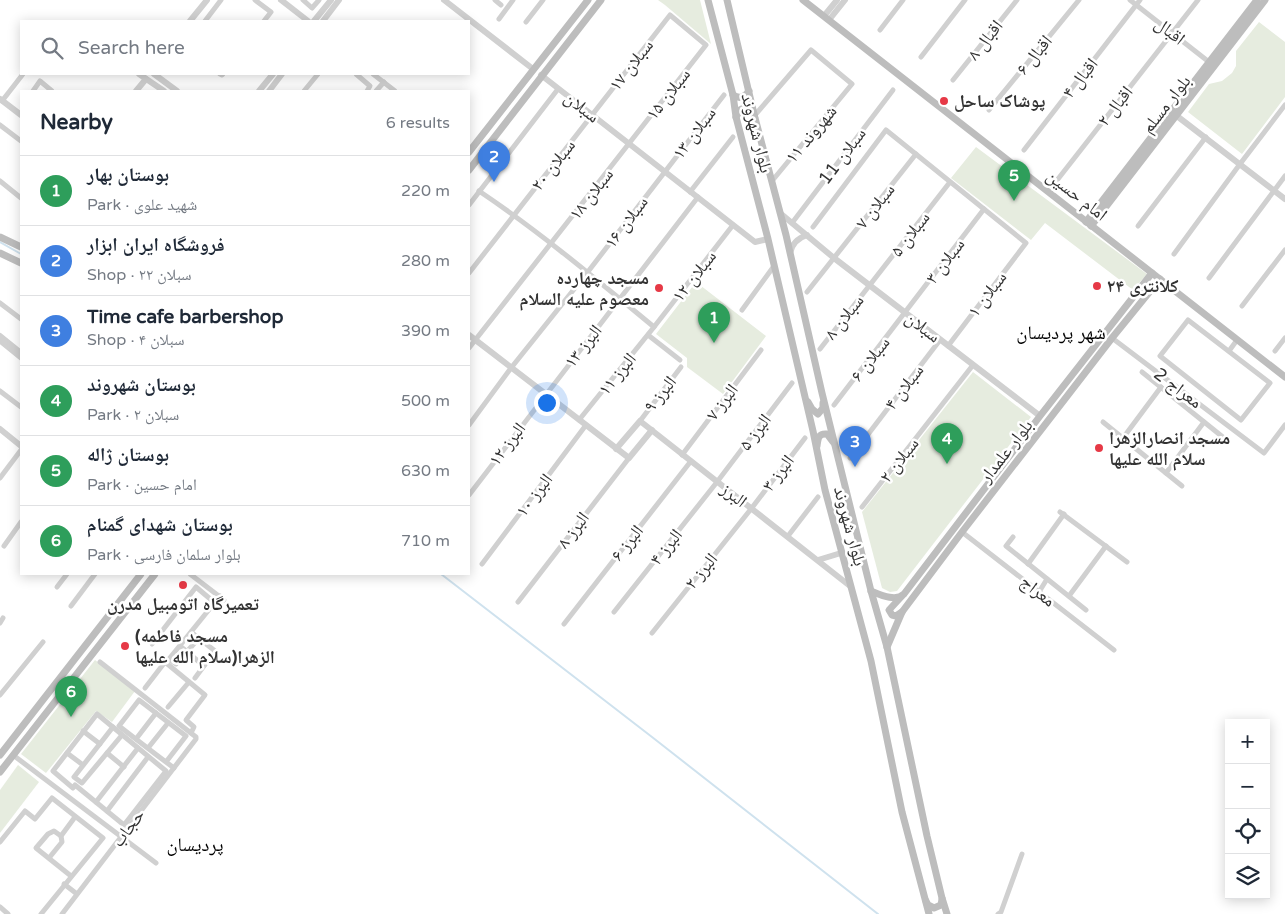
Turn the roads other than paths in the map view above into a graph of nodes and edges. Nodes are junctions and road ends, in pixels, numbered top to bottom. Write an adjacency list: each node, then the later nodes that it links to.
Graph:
1 (207, 0): 31 (street)
2 (221, 0): 33 (street)
3 (255, 0): 36 (street)
4 (281, 0): 37 (street)
5 (303, 0): 6 (street)
6 (318, 0)
7 (331, 0): 38 (street)
8 (339, 0): 39 (street)
9 (444, 0): 41 (street)
10 (495, 0): 29 (street)
11 (514, 0): 34 (street)
12 (543, 0): 42 (street)
13 (588, 0): 48 (main road)
14 (601, 0): 57 (main road)
15 (708, 0): 77 (main road, بلوار شهروند)
16 (727, 0): 75 (main road, بلوار شهروند)
17 (803, 0): 32 (main road, امام حسین)
18 (836, 0): 32 (street)
19 (845, 0): 32 (street)
20 (903, 0): 43 (street)
21 (965, 0): 46 (street)
22 (1017, 0): 59 (street, اقبال ۸)
23 (1079, 0): 80 (street, اقبال ۶)
24 (1130, 0): 30 (street, اقبال)
25 (1140, 0): 30 (street, اقبال ۴)
26 (1198, 0): 44 (street, اقبال ۲)
27 (1257, 0): 47 (main road, بلوار مسلم)
28 (1265, 0): 81 (main road, بلوار مسلم)
29 (501, 5)
30 (1136, 5): 44 (street, اقبال); 91 (street, اقبال ۴)
31 (200, 9): 33 (street); 35 (street)
32 (827, 18): 113 (main road, امام حسین)
33 (207, 19)
34 (499, 19)
35 (191, 20)
36 (265, 20)
37 (307, 20)
38 (315, 20)
39 (324, 20)
40 (470, 20): 48 (street)
41 (470, 20)
42 (526, 22)
43 (880, 30)
44 (1173, 33): 47 (street, اقبال); 98 (street, اقبال ۲)
45 (706, 45): 83 (street, سبلان ۱۷); 90 (street, سبلان ۱۵)
46 (921, 56)
47 (1209, 62): 81 (main road, بلوار مسلم)
48 (533, 69): 92 (main road)
49 (22, 75): 78 (street)
50 (140, 75): 58 (street)
51 (155, 75): 60 (street)
52 (272, 75): 68 (street)
53 (281, 75): 69 (street)
54 (317, 75): 70 (street)
55 (357, 75): 71 (street)
56 (374, 75): 61 (street)
57 (541, 76): 62 (street, سبلان); 95 (main road)
58 (146, 79): 65 (street); 66 (street)
59 (953, 80)
60 (165, 82): 66 (street); 67 (street)
61 (384, 82): 72 (street); 73 (street)
62 (558, 89): 83 (street, سبلان); 103 (street)
63 (34, 90): 64 (street)
64 (51, 90)
65 (137, 90)
66 (162, 90)
67 (176, 90)
68 (260, 90)
69 (270, 90)
70 (305, 90)
71 (367, 90)
72 (377, 90)
73 (395, 90)
74 (893, 90): 112 (street, سبلان 11)
75 (749, 91): 77 (main road); 84 (main road, بلوار شهروند)
76 (724, 95): 96 (street, سبلان ۱۳)
77 (732, 95): 85 (main road, بلوار شهروند)
78 (1, 101): 82 (street)
79 (1285, 105): 94 (street)
80 (989, 110)
81 (1174, 113): 88 (street); 113 (main road, بلوار مسلم)
82 (20, 114)
83 (592, 115): 90 (street, سبلان); 111 (street, سبلان ۲۰)
84 (755, 116): 85 (main road); 100 (main road, بلوار شهروند); 100 (street, شهروند ۱۱)
85 (736, 117): 119 (main road, بلوار شهروند)
86 (0, 125): 89 (street)
87 (733, 137): 104 (street)
88 (1206, 137): 94 (street); 116 (street)
89 (20, 140)
90 (629, 144): 96 (street, سبلان); 120 (street, سبلان ۱۸)
91 (1024, 150)
92 (470, 151)
93 (916, 154): 101 (street); 115 (street); 126 (street, سبلان ۷)
94 (1240, 164): 102 (street); 125 (street)
95 (470, 169)
96 (665, 172): 104 (street, سبلان); 130 (street, سبلان ۱۶)
97 (1285, 176): 102 (street)
98 (1058, 179)
99 (0, 181): 105 (street)
100 (772, 181): 110 (main road, بلوار شهروند)
101 (950, 182): 109 (street); 134 (street, سبلان ۵)
102 (1274, 190): 107 (street); 132 (street)
103 (479, 192): 108 (street); 111 (street)
104 (690, 192): 106 (street, سبلان)
105 (20, 197)
106 (698, 197): 114 (street, سبلان); 136 (street, البرز ۱۳)
107 (1285, 199)
108 (470, 204)
109 (984, 209): 140 (street, سبلان ۳); 152 (street, سبلان ۱)
110 (780, 212): 112 (street, سبلان); 124 (main road, بلوار شهروند)
111 (514, 215): 120 (street); 129 (street, سبلان ۲۰)
112 (792, 223): 117 (street, سبلان)
113 (1089, 224): 131 (main road, امام حسین)
114 (733, 225): 119 (street, سبلان); 142 (street, سبلان ۱۲)
115 (813, 226)
116 (1138, 226)
117 (807, 235): 124 (street); 126 (street, سبلان)
118 (0, 237): 121 (main road)
119 (768, 239): 128 (main road, بلوار شهروند)
120 (552, 243): 130 (street); 148 (street, سبلان ۱۸)
121 (20, 247)
122 (1285, 250): 138 (street)
123 (0, 253): 127 (main road)
124 (790, 254): 170 (main road, بلوار شهروند)
125 (1174, 254)
126 (834, 258): 134 (street, سبلان); 135 (street, سبلان ۷)
127 (20, 263)
128 (774, 266): 139 (street); 169 (main road, بلوار شهروند)
129 (470, 272)
130 (588, 273): 136 (street); 163 (street, سبلان ۱۶)
131 (1152, 273): 133 (main road, امام حسین); 176 (main road, بلوار علمدار)
132 (1209, 278)
133 (1160, 279): 146 (main road, بلوار علمدار); 150 (main road, امام حسین)
134 (869, 286): 140 (street, سبلان); 154 (street, سبلان ۸)
135 (807, 292)
136 (620, 299): 142 (street); 171 (street, البرز ۱۳)
137 (0, 303): 141 (street)
138 (1242, 306)
139 (742, 310)
140 (905, 313): 149 (street, سبلان); 174 (street, سبلان ۶)
141 (20, 318)
142 (654, 327): 143 (street, البرز ۱۱)
143 (648, 335): 160 (street); 177 (street, البرز ۱۱)
144 (0, 336): 158 (street)
145 (470, 336): 148 (street)
146 (1112, 338): 172 (street, معراج 2); 179 (main road, بلوار علمدار)
147 (1285, 338): 157 (street)
148 (475, 340): 153 (street, سبلان ۱۸); 163 (street)
149 (940, 340): 152 (street, سبلان); 197 (street, سبلان ۴)
150 (1237, 340): 156 (street); 165 (main road, امام حسین)
151 (0, 342): 159 (street)
152 (948, 346): 161 (street, سبلان)
153 (470, 347)
154 (820, 349)
155 (761, 350): 195 (street, البرز ۷)
156 (1229, 351): 156 (street)
157 (1275, 351)
158 (20, 352)
159 (20, 357)
160 (680, 360)
161 (973, 365): 176 (street, سبلان); 205 (street, سبلان ۲)
162 (681, 367): 178 (street, البرز ۹)
163 (511, 368): 171 (street); 182 (street, سبلان ۱۶)
164 (1142, 372): 167 (street)
165 (1285, 377)
166 (792, 383): 201 (street, البرز ۵)
167 (1161, 387): 173 (street); 188 (street)
168 (0, 391): 175 (street)
169 (804, 392): 170 (main road); 194 (main road, بلوار شهروند)
170 (822, 393): 191 (main road, بلوار شهروند)
171 (546, 394): 177 (street); 203 (street, البرز ۱۲)
172 (1187, 395): 173 (street); 183 (street, معراج 2)
173 (1181, 403): 181 (street)
174 (834, 405)
175 (20, 407)
176 (1040, 416): 179 (main road); 229 (main road, بلوار علمدار)
177 (580, 420): 184 (street)
178 (640, 421): 186 (street, البرز); 192 (street)
179 (1047, 422): 208 (main road, بلوار علمدار)
180 (1103, 422): 188 (street)
181 (1204, 422): 189 (street); 199 (street)
182 (470, 424)
183 (1285, 425)
184 (586, 426): 192 (street); 216 (street, البرز ۱۰)
185 (0, 429): 190 (street)
186 (652, 430): 195 (street, البرز); 196 (street)
187 (805, 438): 206 (street, البرز ۳)
188 (1123, 438): 199 (street)
189 (1224, 438)
190 (20, 445)
191 (836, 446): 194 (main road); 226 (main road, بلوار شهروند)
192 (616, 449): 196 (street)
193 (20, 451): 200 (street)
194 (817, 451): 213 (main road, بلوار شهروند)
195 (682, 455): 198 (street, البرز)
196 (629, 458): 230 (street, البرز ۸)
197 (850, 458)
198 (690, 461): 201 (street, البرز); 236 (street, البرز ۶)
199 (1166, 473): 202 (street)
200 (0, 478)
201 (717, 482): 206 (street, البرز); 234 (street, البرز ۴)
202 (1182, 486)
203 (470, 494)
204 (818, 497): 209 (street)
205 (862, 507)
206 (751, 509): 209 (street, البرز); 238 (street, البرز ۲)
207 (20, 523): 211 (street)
208 (962, 532): 227 (street, معراج); 235 (main road, بلوار علمدار)
209 (788, 536): 214 (street, البرز)
210 (1013, 537): 217 (street)
211 (4, 546)
212 (1106, 546): 215 (street); 217 (street); 228 (street)
213 (841, 553): 214 (street); 224 (main road, بلوار شهروند)
214 (818, 560): 224 (street, البرز)
215 (1127, 562)
216 (482, 564)
217 (1028, 564): 223 (street)
218 (66, 575): 225 (street)
219 (94, 575): 232 (street)
220 (140, 575): 261 (main road)
221 (154, 575): 267 (main road)
222 (191, 575): 231 (street)
223 (1047, 579): 227 (street); 228 (street)
224 (850, 586): 289 (main road, بلوار شهروند)
225 (57, 588)
226 (871, 592): 229 (main road); 243 (main road, بلوار شهروند)
227 (1038, 592): 244 (street, معراج)
228 (1069, 596): 233 (street)
229 (901, 597): 235 (main road, بلوار علمدار)
230 (518, 602)
231 (215, 603): 237 (street); 241 (street)
232 (71, 606)
233 (1086, 610)
234 (614, 612)
235 (902, 612): 243 (main road, بلوار علمدار)
236 (564, 624)
237 (191, 632): 239 (street); 242 (street)
238 (652, 633)
239 (199, 638): 245 (street); 247 (street)
240 (43, 642): 251 (street)
241 (152, 644)
242 (180, 646): 245 (street); 245 (street)
243 (887, 647): 288 (main road, بلوار شهروند)
244 (1114, 650)
245 (187, 652): 247 (street)
246 (100, 662): 257 (street)
247 (204, 666): 248 (street)
248 (195, 678)
249 (189, 682): 250 (street); 252 (street); 257 (street)
250 (145, 688)
251 (0, 695)
252 (168, 707)
253 (156, 713): 254 (street); 259 (street); 259 (street)
254 (168, 722): 263 (street); 269 (street)
255 (112, 727): 256 (street); 258 (street); 260 (street)
256 (84, 731): 260 (street); 264 (street)
257 (190, 733): 272 (street, حجاب)
258 (122, 735): 262 (street); 265 (street)
259 (136, 739): 263 (street)
260 (100, 744): 270 (street)
261 (3, 747): 266 (main road)
262 (138, 748): 268 (street); 271 (street)
263 (148, 748): 269 (street)
264 (67, 753): 270 (street); 274 (street)
265 (107, 753): 271 (street); 274 (street)
266 (0, 755)
267 (13, 755): 273 (main road); 275 (street)
268 (148, 757): 277 (street); 277 (street)
269 (166, 762): 272 (street)
270 (83, 765): 274 (street)
271 (124, 767): 276 (street)
272 (174, 768): 280 (street, حجاب)
273 (0, 772)
274 (76, 784): 275 (street); 276 (street)
275 (67, 796): 280 (street)
276 (96, 802): 277 (street)
277 (107, 810)
278 (75, 817): 279 (street); 281 (street); 285 (street)
279 (61, 836): 283 (street); 283 (street)
280 (120, 837): 284 (street); 287 (street, حجاب)
281 (0, 842)
282 (1022, 854): 291 (street)
283 (49, 858): 285 (street)
284 (156, 863)
285 (71, 876): 286 (street)
286 (64, 884): 287 (street); 293 (street)
287 (77, 894): 294 (street, حجاب)
288 (942, 898): 289 (main road); 296 (main road, بلوار شهروند)
289 (924, 899): 295 (main road, بلوار شهروند)
290 (0, 908): 292 (street)
291 (1000, 913): 297 (street)
292 (8, 914)
293 (41, 914)
294 (62, 914)
295 (929, 914)
296 (947, 914)
297 (1008, 914)

